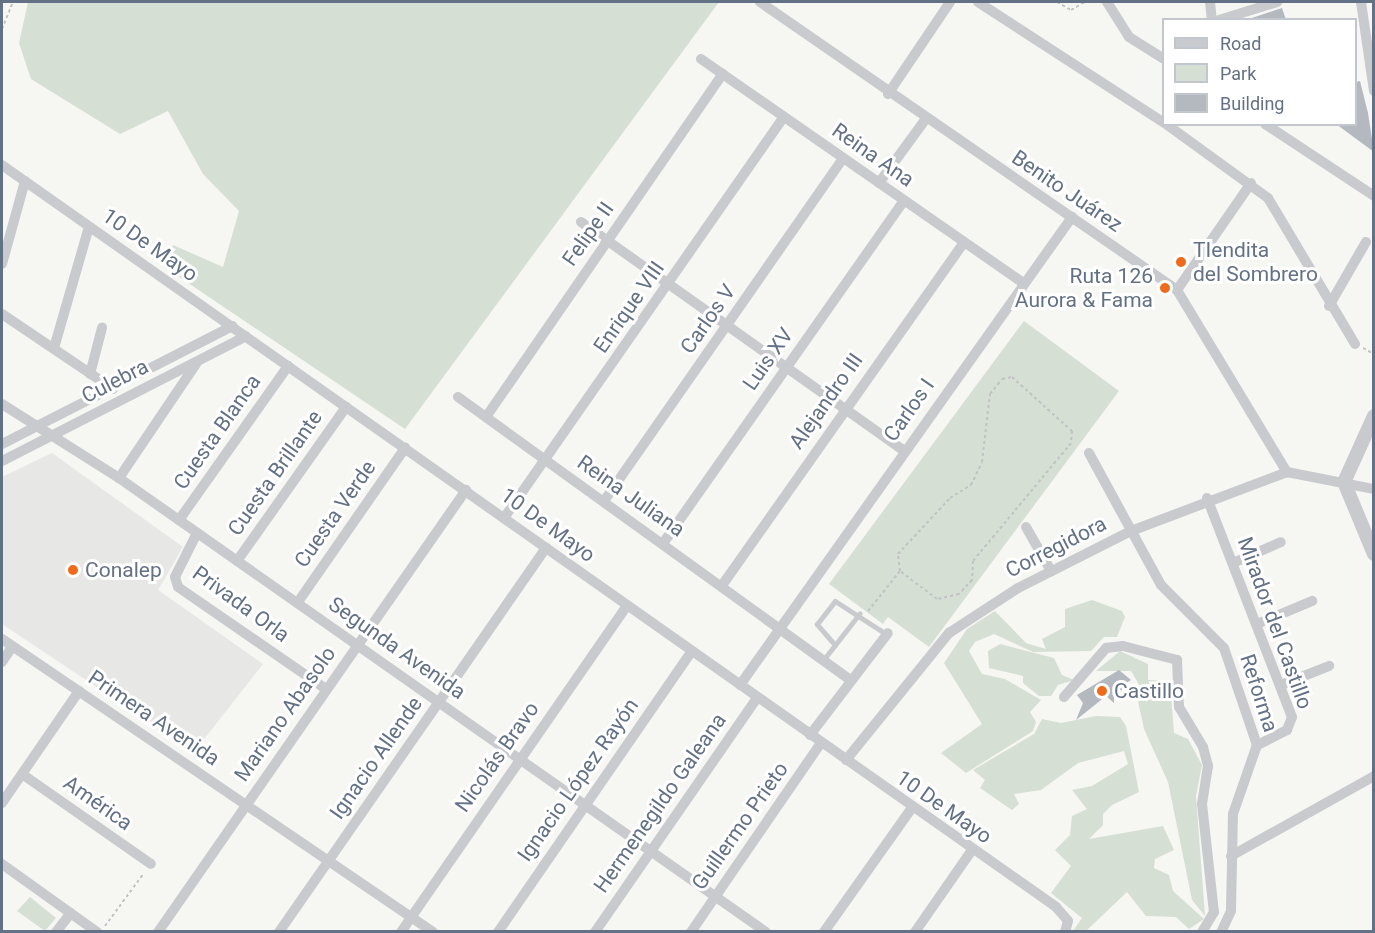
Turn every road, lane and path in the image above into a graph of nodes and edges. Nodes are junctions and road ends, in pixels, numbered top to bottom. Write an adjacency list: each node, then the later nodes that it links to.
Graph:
1 (13, 2): 13 (path)
2 (760, 2): 18 (street, Benito Juárez)
3 (950, 2): 18 (street)
4 (978, 2): 21 (street)
5 (1057, 2): 6 (path)
6 (1085, 2)
7 (1107, 2): 14 (street)
8 (1210, 2): 11 (street)
9 (1277, 2): 12 (street)
10 (1361, 2): 17 (street)
11 (1212, 18)
12 (1225, 18)
13 (2, 29)
14 (1162, 58)
15 (701, 59): 16 (street, Reina Ana)
16 (723, 74): 19 (street, Reina Ana); 34 (street, Felipe II)
17 (1374, 91)
18 (888, 94): 20 (street, Benito Juárez)
19 (784, 117): 24 (street, Reina Ana); 39 (street, Enrique VIII)
20 (925, 120): 27 (street); 31 (street, Benito Juárez)
21 (1162, 122)
22 (1168, 126): 28 (street)
23 (1268, 126): 29 (street)
24 (843, 159): 27 (street, Reina Ana); 44 (street, Carlos V)
25 (2, 165): 26 (street, 10 De Mayo)
26 (25, 181): 33 (street, 10 De Mayo); 37 (street)
27 (879, 183): 30 (street, Reina Ana)
28 (1251, 183): 40 (street); 41 (street)
29 (1371, 191)
30 (904, 201): 36 (street, Reina Ana); 51 (street, Luis XV)
31 (1071, 218): 38 (street, Carlos I); 40 (street, Benito Juárez)
32 (581, 222): 34 (street)
33 (89, 227): 43 (street, 10 De Mayo); 48 (street)
34 (607, 242): 39 (street); 59 (street, Felipe II)
35 (1366, 242): 41 (street)
36 (964, 243): 38 (street, Reina Ana); 57 (street, Alejandro III)
37 (2, 264)
38 (1023, 283): 64 (street, Carlos I)
39 (668, 286): 44 (street); 66 (street, Enrique VIII)
40 (1177, 290): 68 (street, Benito Juárez)
41 (1329, 306): 47 (street)
42 (2, 314): 48 (street)
43 (233, 326): 46 (street, 10 De Mayo); 53 (street, Culebra)
44 (727, 327): 51 (street); 74 (street, Carlos V)
45 (102, 328): 52 (street)
46 (246, 336): 49 (street, Culebra); 50 (street, 10 De Mayo)
47 (1355, 344)
48 (54, 348): 52 (street)
49 (198, 361): 61 (street, Culebra); 69 (street)
50 (288, 366): 56 (street, 10 De Mayo); 76 (street, Cuesta Blanca)
51 (785, 368): 57 (street); 80 (street, Luis XV)
52 (90, 374): 53 (street)
53 (113, 389): 60 (street, Culebra)
54 (458, 397): 59 (street, Reina Juliana)
55 (2, 404): 60 (street, Segunda Avenida)
56 (346, 407): 63 (street, 10 De Mayo); 84 (street, Cuesta Brillante)
57 (844, 409): 64 (street); 88 (street, Alejandro III)
58 (1374, 416): 70 (street)
59 (486, 417): 66 (street, Reina Juliana)
60 (36, 427): 61 (street, Segunda Avenida); 62 (street, Culebra)
61 (52, 435): 67 (street, Culebra); 69 (street, Segunda Avenida)
62 (2, 444)
63 (405, 448): 72 (street, 10 De Mayo); 90 (street, Cuesta Verde)
64 (904, 452): 94 (street, Carlos I)
65 (1089, 453): 78 (street, Reforma)
66 (544, 459): 74 (street, Reina Juliana); 75 (street, Enrique VIII)
67 (2, 461)
68 (1287, 472): 70 (street, Corregidora); 73 (street, Corregidora)
69 (119, 478): 76 (street, Segunda Avenida)
70 (1344, 482): 71 (street, Corregidora); 83 (street)
71 (1374, 489)
72 (465, 490): 75 (street, 10 De Mayo); 97 (street, Mariano Abasolo)
73 (1207, 498): 78 (street, Corregidora); 85 (street, Mirador del Castillo)
74 (604, 501): 80 (street, Reina Juliana)
75 (504, 518): 82 (street, 10 De Mayo)
76 (179, 520): 79 (street, Segunda Avenida)
77 (1026, 527): 87 (street)
78 (1131, 531): 87 (street, Corregidora); 114 (street, Reforma)
79 (196, 533): 84 (street, Segunda Avenida); 107 (street, Privada Orla)
80 (664, 542): 88 (street, Reina Juliana)
81 (1281, 542): 85 (street)
82 (546, 548): 91 (street, 10 De Mayo); 111 (street, Ignacio Allende)
83 (1374, 554)
84 (237, 561): 90 (street, Segunda Avenida)
85 (1233, 563): 93 (street, Mirador del Castillo)
86 (900, 571): 86 (path); 92 (path)
87 (1052, 571): 116 (street, Corregidora)
88 (723, 584): 94 (street, Reina Juliana)
89 (1312, 601): 93 (street)
90 (298, 602): 97 (street, Segunda Avenida)
91 (627, 606): 100 (street, 10 De Mayo); 115 (street, Nicolás Bravo)
92 (861, 615): 95 (lane); 98 (lane); 98 (lane)
93 (1257, 624): 105 (street, Mirador del Castillo)
94 (782, 627): 101 (street, Reina Juliana); 106 (street, Carlos I)
95 (887, 634): 104 (street)
96 (2, 639): 99 (street, Primera Avenida)
97 (357, 645): 107 (street, Mariano Abasolo); 111 (street, Segunda Avenida)
98 (835, 645): 101 (lane)
99 (12, 647): 102 (street); 108 (street, Primera Avenida)
100 (691, 652): 106 (street, 10 De Mayo); 121 (street, Ignacio López Rayón)
101 (824, 659): 104 (street, Reina Juliana)
102 (2, 662)
103 (1329, 666): 105 (street)
104 (851, 680): 112 (street)
105 (1281, 685): 114 (street, Mirador del Castillo)
106 (740, 686): 110 (street, 10 De Mayo)
107 (326, 689): 120 (street, Mariano Abasolo)
108 (78, 691): 117 (street); 120 (street, Primera Avenida)
109 (1064, 697): 145 (street)
110 (757, 698): 112 (street, 10 De Mayo); 124 (street, Hermenegildo Galeana)
111 (439, 702): 115 (street, Segunda Avenida); 126 (street, Ignacio Allende)
112 (810, 735): 113 (street, 10 De Mayo)
113 (821, 743): 116 (street, 10 De Mayo); 129 (street, Guillermo Prieto)
114 (1257, 745): 125 (street, Reforma)
115 (519, 759): 121 (street, Segunda Avenida); 131 (street, Nicolás Bravo)
116 (846, 760): 122 (street, 10 De Mayo)
117 (22, 774): 119 (street); 128 (street, América)
118 (1374, 776): 125 (street)
119 (2, 803)
120 (248, 803): 126 (street, Primera Avenida); 135 (street, Mariano Abasolo)
121 (583, 805): 124 (street, Segunda Avenida); 139 (street, Ignacio López Rayón)
122 (911, 808): 123 (street, 10 De Mayo); 143 (street)
123 (972, 850): 132 (street, 10 De Mayo); 144 (street)
124 (650, 852): 129 (street, Segunda Avenida); 140 (street, Hermenegildo Galeana)
125 (1231, 856): 146 (street, Reforma)
126 (329, 859): 131 (street, Primera Avenida); 136 (street, Ignacio Allende)
127 (2, 864): 130 (street)
128 (151, 864): 134 (path)
129 (715, 896): 141 (street, Guillermo Prieto); 142 (street, Segunda Avenida)
130 (71, 913): 133 (street); 134 (street)
131 (412, 917): 137 (street, Nicolás Bravo); 138 (street, Primera Avenida)
132 (1066, 926)
133 (56, 932)
134 (99, 932)
135 (158, 932)
136 (279, 932)
137 (401, 932)
138 (433, 932)
139 (498, 932)
140 (595, 932)
141 (691, 932)
142 (765, 932)
143 (824, 932)
144 (915, 932)
145 (1202, 932)
146 (1221, 932)

